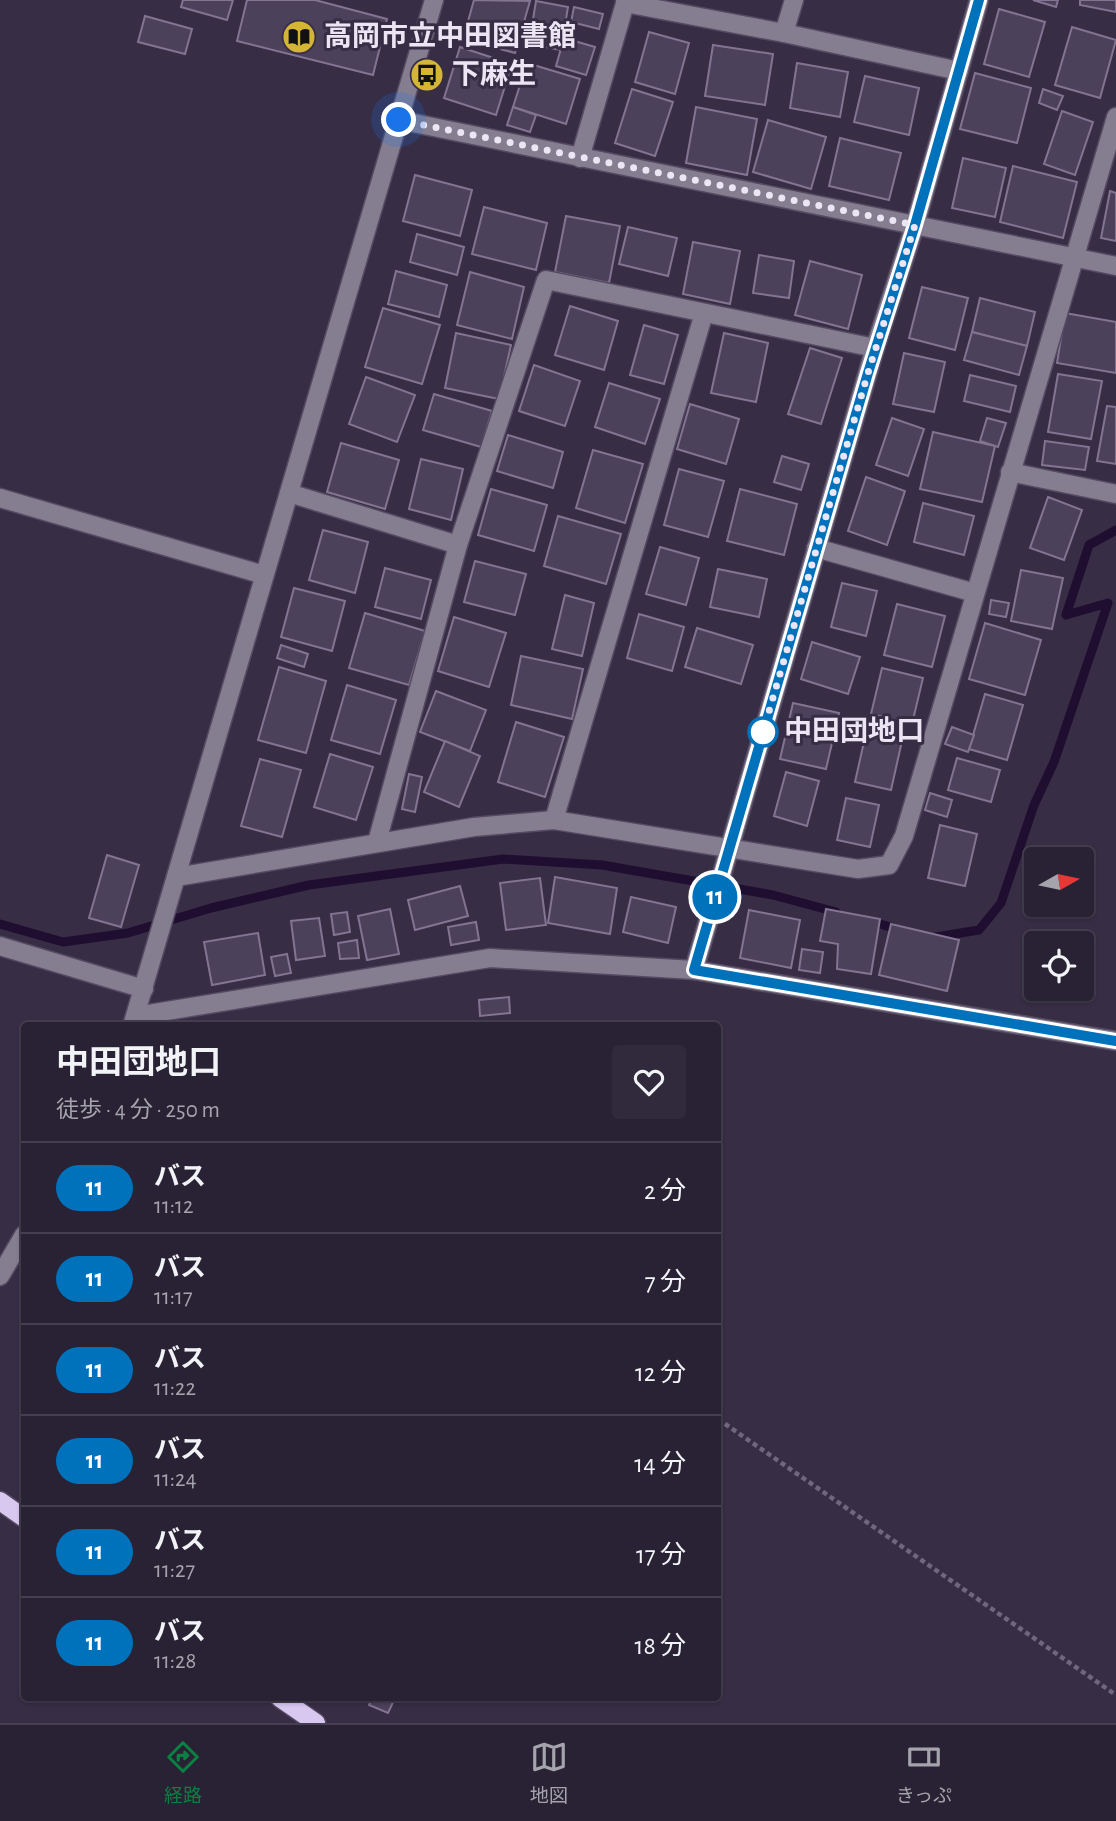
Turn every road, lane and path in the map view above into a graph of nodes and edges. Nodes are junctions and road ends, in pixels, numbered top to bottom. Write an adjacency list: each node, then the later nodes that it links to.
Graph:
1 (434, 0): 8 (street)
2 (794, 0): 5 (street)
3 (979, 0): 6 (street)
4 (625, 2): 5 (street); 9 (street)
5 (784, 33): 6 (street)
6 (959, 71): 10 (street)
7 (1116, 117): 11 (street)
8 (399, 120): 9 (street); 16 (street)
9 (580, 158): 10 (street)
10 (915, 225): 11 (street); 14 (street)
11 (1074, 257): 12 (street); 15 (street)
12 (1116, 266)
13 (704, 313): 14 (street); 19 (street); 23 (street)
14 (876, 348): 20 (street)
15 (1010, 472): 17 (street); 22 (street)
16 (289, 492): 19 (street); 21 (street)
17 (1116, 494)
18 (0, 498): 21 (street)
19 (458, 545): 24 (street)
20 (816, 548): 22 (street); 25 (street)
21 (264, 575): 26 (street)
22 (975, 593): 25 (street)
23 (554, 820): 24 (street); 25 (street)
24 (377, 842): 26 (street)
25 (729, 848): 28 (street)
26 (176, 877): 29 (street)
27 (0, 946): 29 (street)
28 (694, 970): 30 (street); 31 (street)
29 (144, 989): 30 (street)
30 (134, 1021)
31 (1116, 1041)
32 (21, 1240): 33 (street)
33 (0, 1276)
34 (721, 1421): 37 (path)
35 (0, 1501): 36 (main road)
36 (21, 1516)
37 (1116, 1695)
38 (284, 1701): 39 (main road)
39 (316, 1723)

